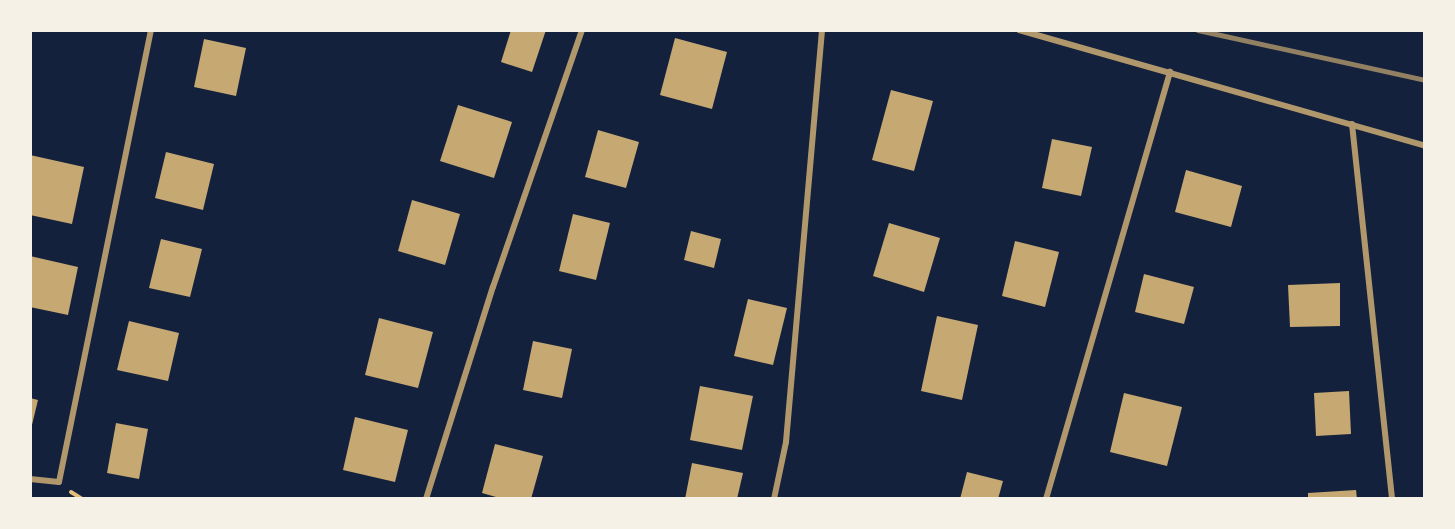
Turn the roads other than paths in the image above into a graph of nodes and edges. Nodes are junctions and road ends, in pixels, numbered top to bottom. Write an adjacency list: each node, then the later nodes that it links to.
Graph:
1 (151, 30): 8 (street)
2 (582, 30): 9 (street)
3 (822, 30): 10 (street)
4 (1019, 30): 5 (street)
5 (1170, 72): 6 (street); 11 (street)
6 (1352, 124): 7 (street); 12 (street)
7 (1425, 146)
8 (30, 479)
9 (426, 499)
10 (774, 499)
11 (1046, 499)
12 (1392, 499)

